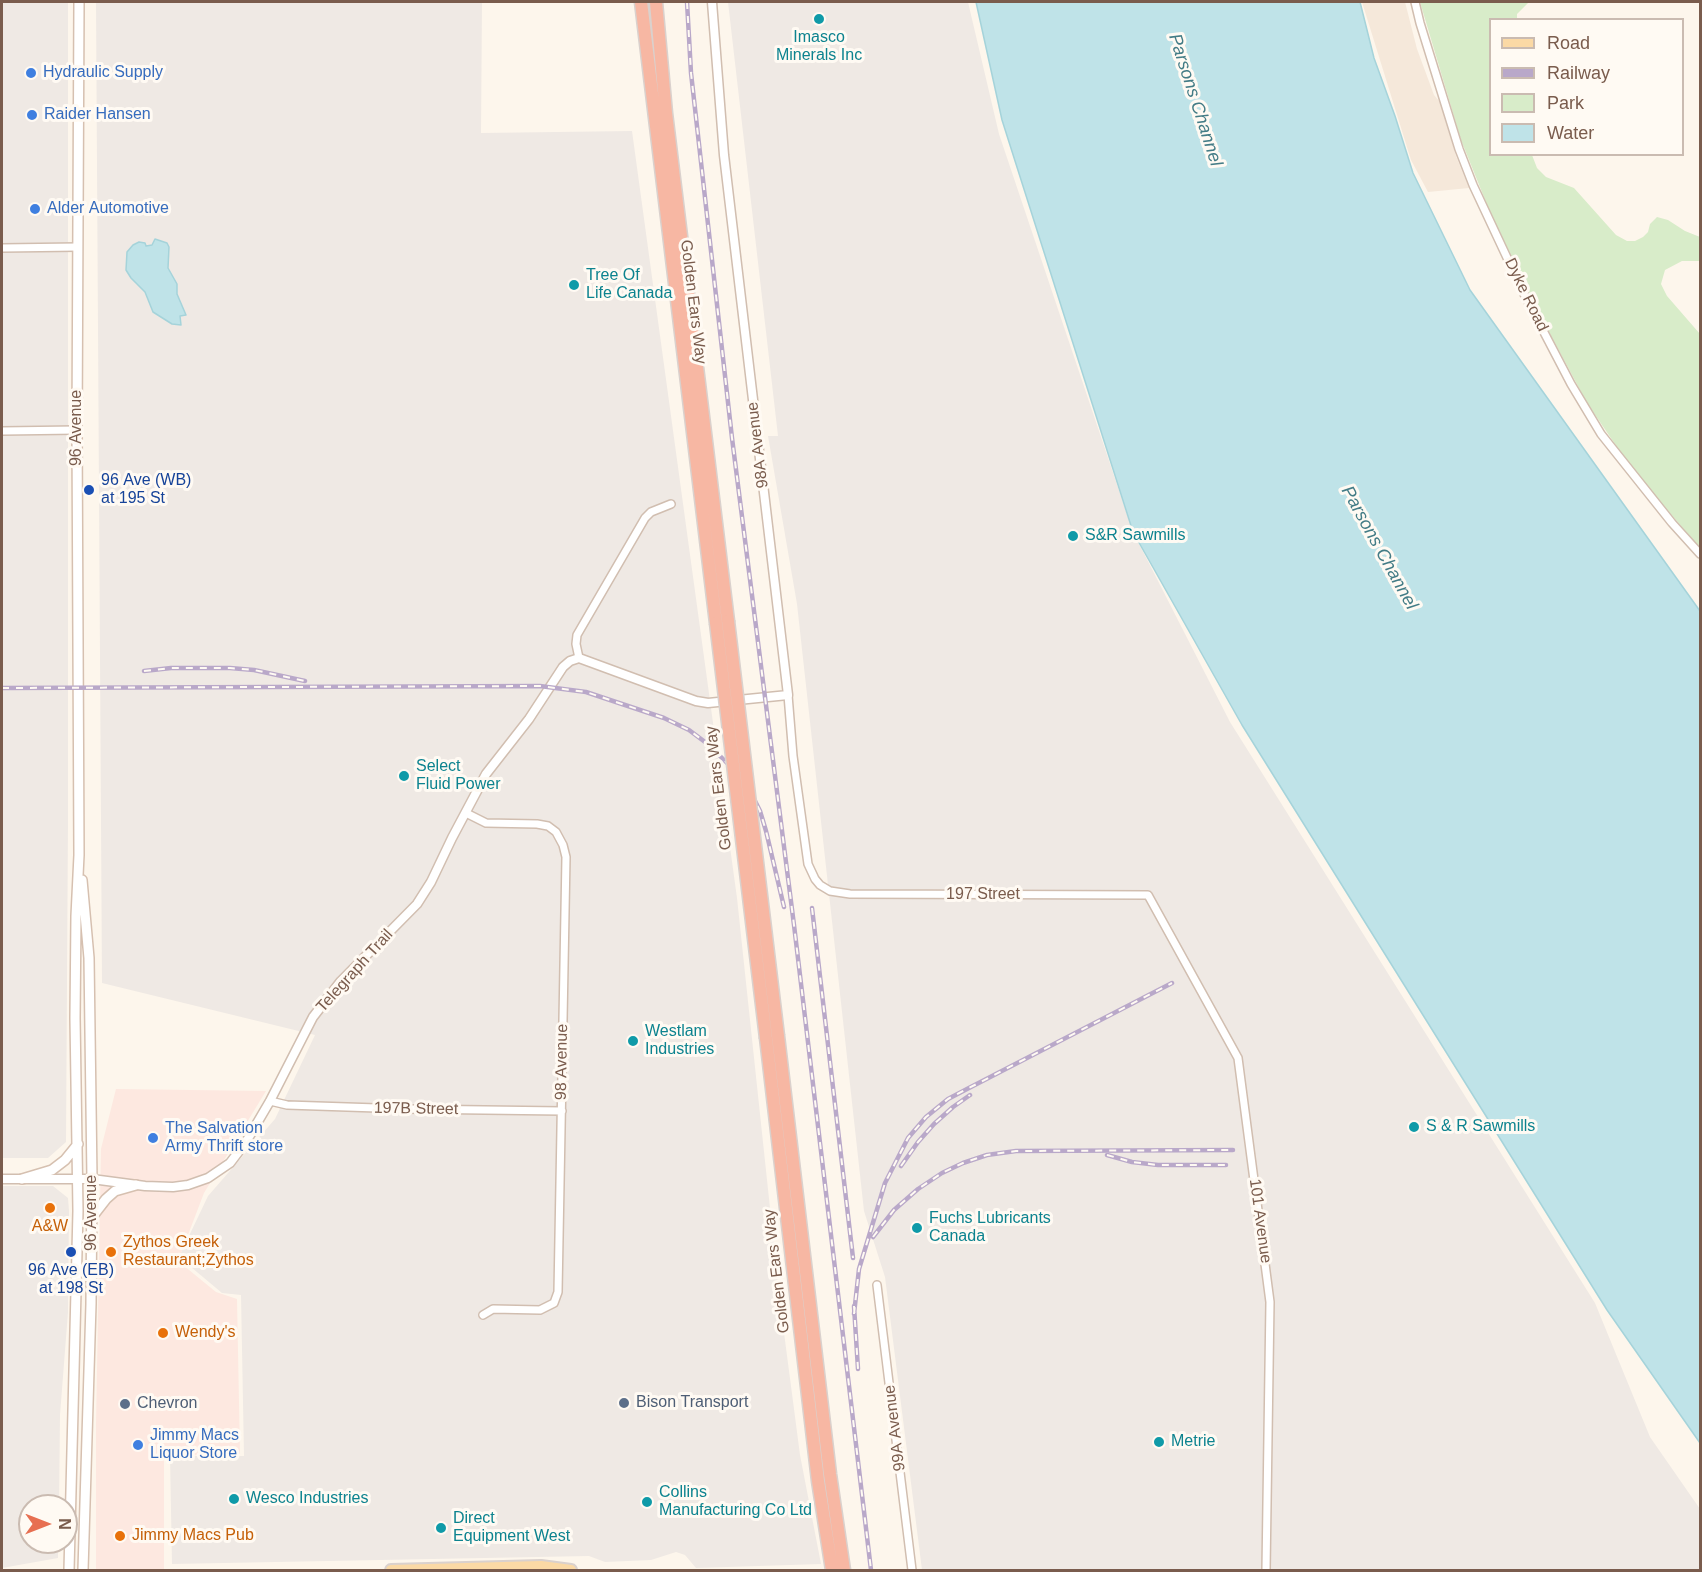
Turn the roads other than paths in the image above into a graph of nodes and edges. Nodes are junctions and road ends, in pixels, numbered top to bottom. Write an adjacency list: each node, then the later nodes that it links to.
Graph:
1 (79, 2): 6 (main road, 96 Avenue)
2 (641, 2): 12 (highway, Golden Ears Way)
3 (656, 2): 12 (highway, Golden Ears Way)
4 (712, 2): 14 (street, 98A Avenue)
5 (1415, 2): 11 (street, Dyke Road)
6 (78, 247): 7 (street); 8 (main road, 96 Avenue)
7 (2, 248)
8 (77, 430): 9 (street); 16 (main road, 96 Avenue)
9 (2, 432)
10 (671, 504): 13 (street)
11 (1701, 554)
12 (722, 622): 30 (highway, Golden Ears Way, bridge)
13 (579, 658): 14 (street); 15 (street, Telegraph Trail)
14 (788, 695): 17 (street, 98A Avenue)
15 (466, 813): 19 (street, Telegraph Trail); 20 (street, 98 Avenue)
16 (79, 855): 21 (main road, 96 Avenue); 25 (main road, 96 Avenue)
17 (820, 885): 18 (street, 197 Street)
18 (1148, 895): 38 (street, 101 Avenue)
19 (270, 1101): 20 (street, 197B Street); 26 (street, Telegraph Trail)
20 (561, 1111): 29 (street, 98 Avenue)
21 (78, 1144): 23 (main road); 24 (main road, 96 Avenue)
22 (2, 1179): 23 (street, Telegraph Trail)
23 (22, 1179): 24 (street, Telegraph Trail)
24 (78, 1179): 25 (street, Telegraph Trail); 31 (main road, 96 Avenue)
25 (92, 1179): 26 (street, Telegraph Trail); 27 (main road, 96 Avenue)
26 (136, 1185): 27 (main road)
27 (92, 1217): 32 (main road, 96 Avenue)
28 (877, 1285): 37 (street, 99A Avenue)
29 (483, 1316)
30 (829, 1517): 35 (highway, Golden Ears Way); 36 (highway, Golden Ears Way)
31 (69, 1570)
32 (83, 1570)
33 (391, 1570): 34 (main road)
34 (571, 1570)
35 (832, 1570)
36 (844, 1570)
37 (912, 1570)
38 (1266, 1570)

